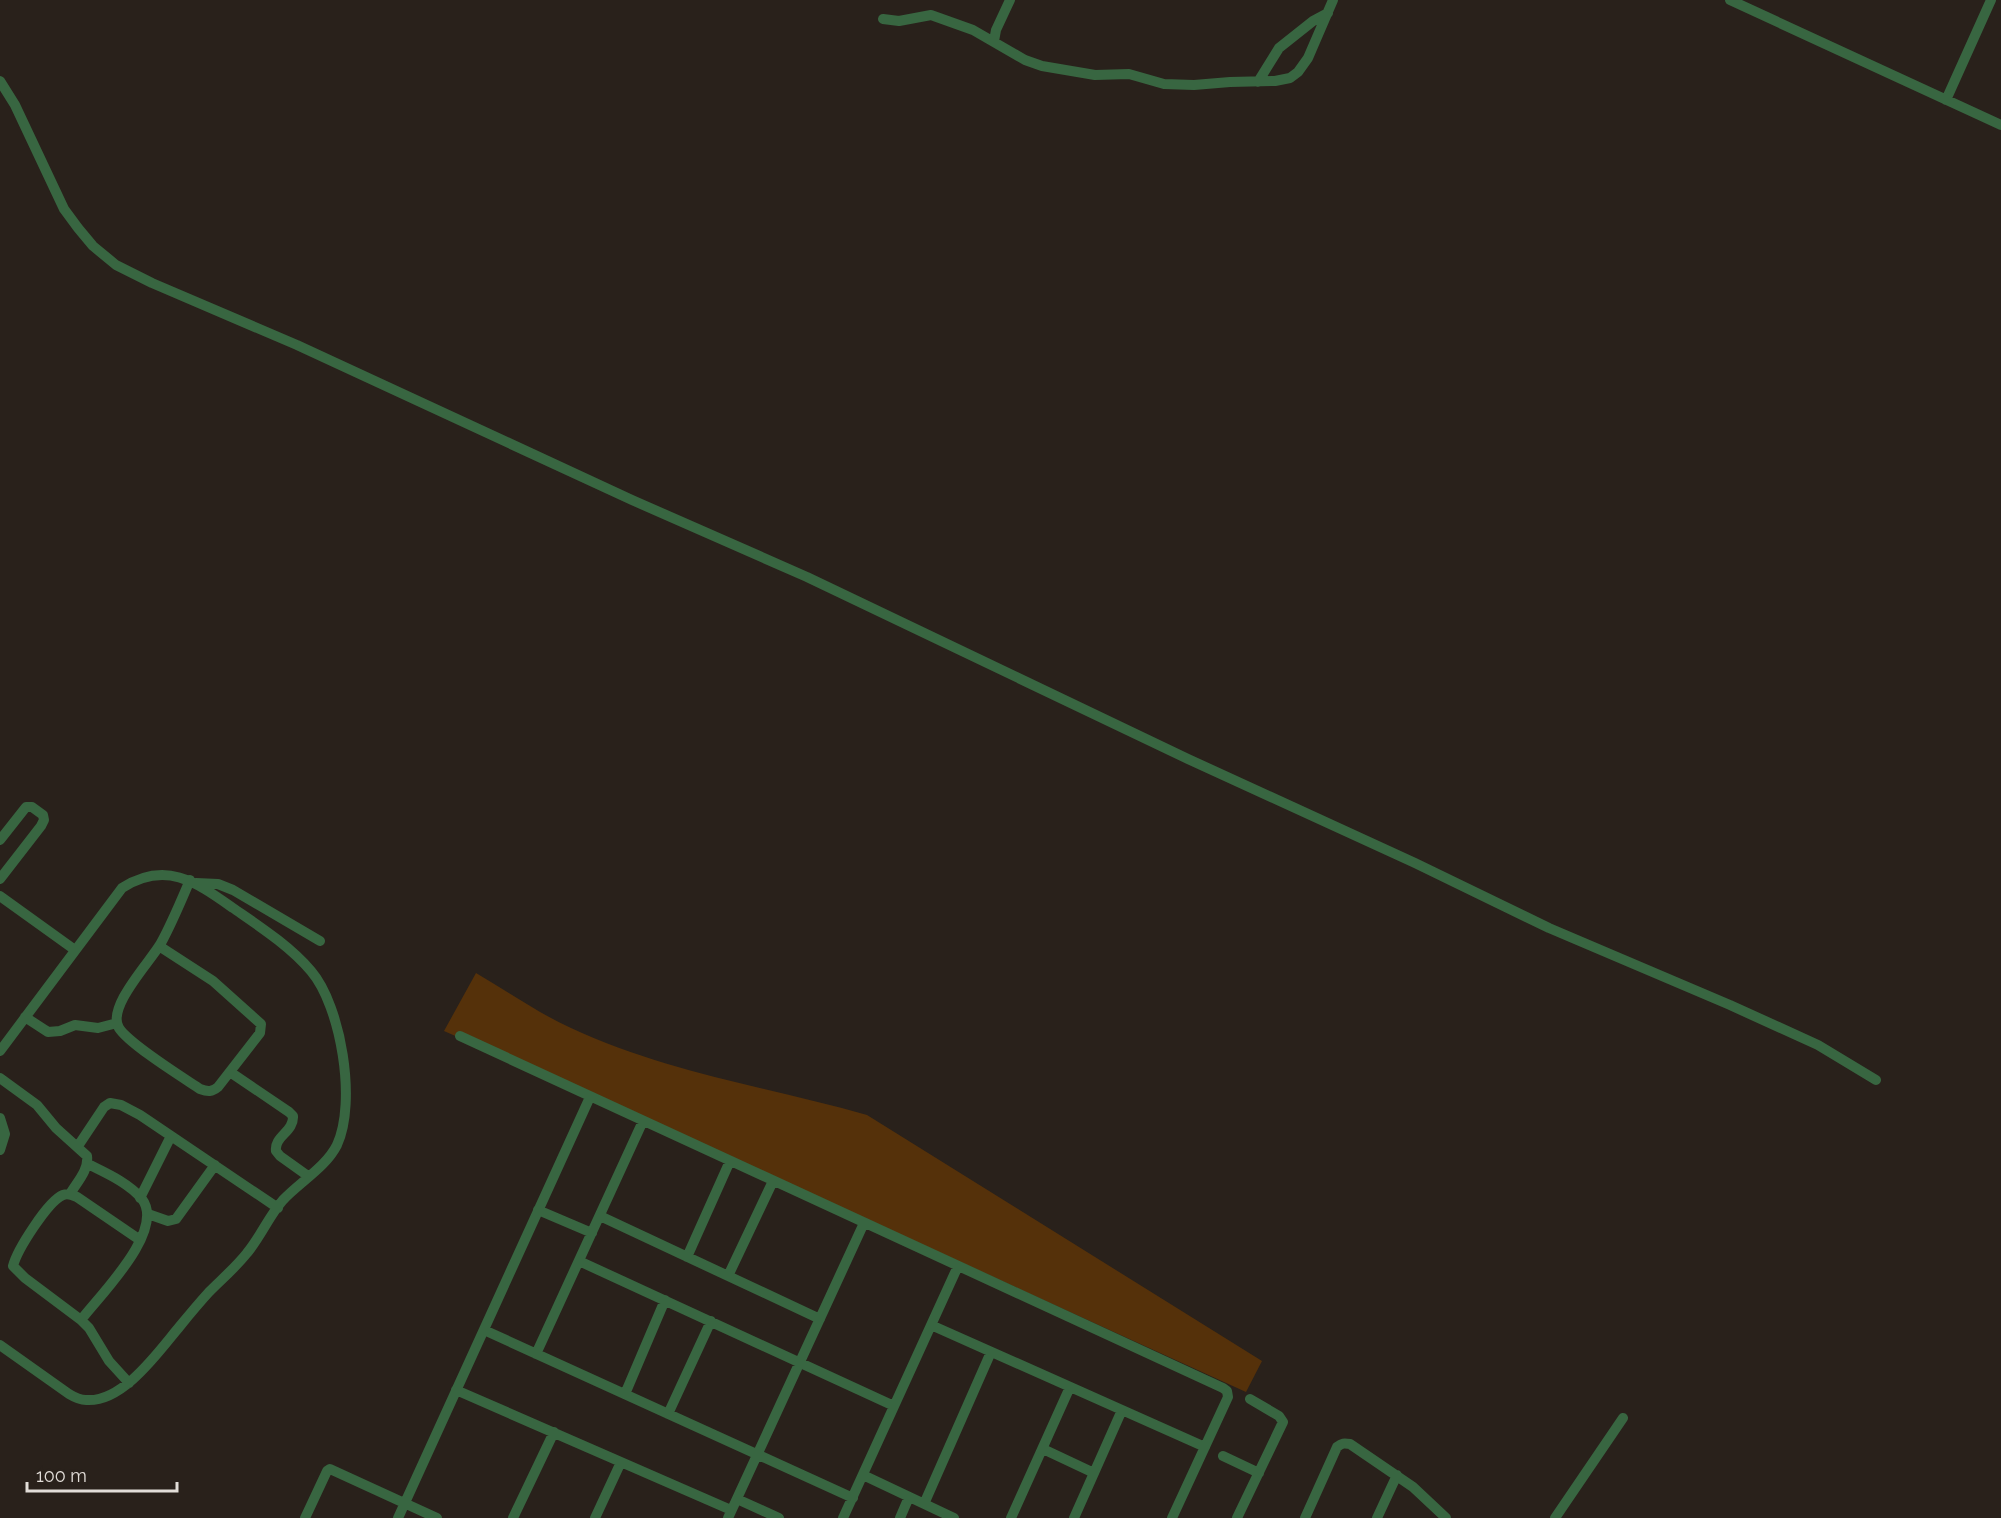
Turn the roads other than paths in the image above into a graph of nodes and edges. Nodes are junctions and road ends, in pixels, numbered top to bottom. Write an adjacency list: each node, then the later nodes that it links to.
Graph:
1 (1010, 0): 7 (street)
2 (1333, 0): 5 (street)
3 (1730, 0): 10 (street)
4 (1991, 0): 10 (street)
5 (1328, 13): 9 (street); 9 (street)
6 (883, 19): 7 (street)
7 (994, 41): 9 (street)
8 (0, 81): 25 (street)
9 (1258, 82)
10 (1946, 100): 11 (street)
11 (2001, 125)
12 (0, 840): 13 (street)
13 (0, 879)
14 (193, 881): 16 (street); 17 (street); 18 (street); 35 (street)
15 (0, 896): 18 (street)
16 (320, 941)
17 (159, 946): 20 (street); 23 (street)
18 (75, 950): 19 (street)
19 (25, 1017): 20 (street); 22 (street)
20 (117, 1023): 23 (street)
21 (460, 1036): 26 (street)
22 (0, 1051)
23 (230, 1072): 35 (street)
24 (0, 1078): 30 (street)
25 (1876, 1080)
26 (590, 1096): 28 (street); 40 (street)
27 (0, 1118): 31 (street)
28 (643, 1121): 32 (street); 42 (street)
29 (171, 1136): 30 (street); 34 (street); 38 (street)
30 (78, 1146): 33 (street)
31 (0, 1150)
32 (730, 1161): 36 (street); 46 (street)
33 (88, 1164): 37 (street); 38 (street)
34 (216, 1165): 39 (street); 41 (street)
35 (308, 1176): 39 (street)
36 (773, 1181): 43 (street); 49 (street)
37 (70, 1194): 45 (street); 52 (street)
38 (140, 1197): 41 (street)
39 (278, 1208): 60 (street)
40 (538, 1210): 44 (street); 55 (street)
41 (148, 1214): 45 (street)
42 (600, 1216): 44 (street); 46 (street)
43 (864, 1223): 48 (street); 51 (street)
44 (592, 1233): 47 (street)
45 (140, 1240): 52 (street)
46 (687, 1257): 49 (street)
47 (579, 1261): 50 (street); 58 (street)
48 (958, 1266): 54 (street); 70 (street)
49 (728, 1276): 51 (street)
50 (665, 1300): 53 (street); 63 (street)
51 (820, 1319): 59 (street)
52 (81, 1320): 60 (street)
53 (711, 1321): 59 (street); 67 (street)
54 (931, 1325): 57 (street); 65 (street)
55 (484, 1330): 58 (street); 62 (street)
56 (0, 1345): 60 (street)
57 (991, 1352): 61 (street); 83 (street)
58 (536, 1354): 63 (street)
59 (800, 1362): 65 (street); 72 (street)
60 (129, 1383)
61 (1070, 1387): 66 (street); 71 (street)
62 (456, 1390): 69 (street); 82 (street)
63 (625, 1394): 67 (street)
64 (1250, 1399): 76 (street)
65 (894, 1406): 77 (street)
66 (1122, 1410): 70 (street); 75 (street)
67 (668, 1414): 72 (street)
68 (1623, 1418): 101 (street)
69 (554, 1432): 74 (street); 90 (street)
70 (1205, 1447): 97 (street)
71 (1042, 1449): 75 (street); 95 (street)
72 (757, 1455): 80 (street); 81 (street)
73 (1223, 1456): 76 (street)
74 (621, 1462): 84 (street); 91 (street)
75 (1094, 1473): 96 (street)
76 (1259, 1473): 98 (street)
77 (863, 1475): 79 (street); 80 (street)
78 (1397, 1475): 85 (street); 99 (street); 100 (street)
79 (909, 1497): 83 (street); 94 (street)
80 (853, 1498): 93 (street)
81 (737, 1499): 84 (street); 92 (street)
82 (405, 1503): 87 (street); 88 (street); 89 (street)
83 (924, 1504): 86 (street)
84 (730, 1514)
85 (1442, 1516)
86 (948, 1517)
87 (305, 1518)
88 (398, 1518)
89 (437, 1518)
90 (513, 1518)
91 (595, 1518)
92 (779, 1518)
93 (843, 1518)
94 (900, 1518)
95 (1011, 1518)
96 (1074, 1518)
97 (1172, 1518)
98 (1237, 1518)
99 (1305, 1518)
100 (1377, 1518)
101 (1555, 1518)

